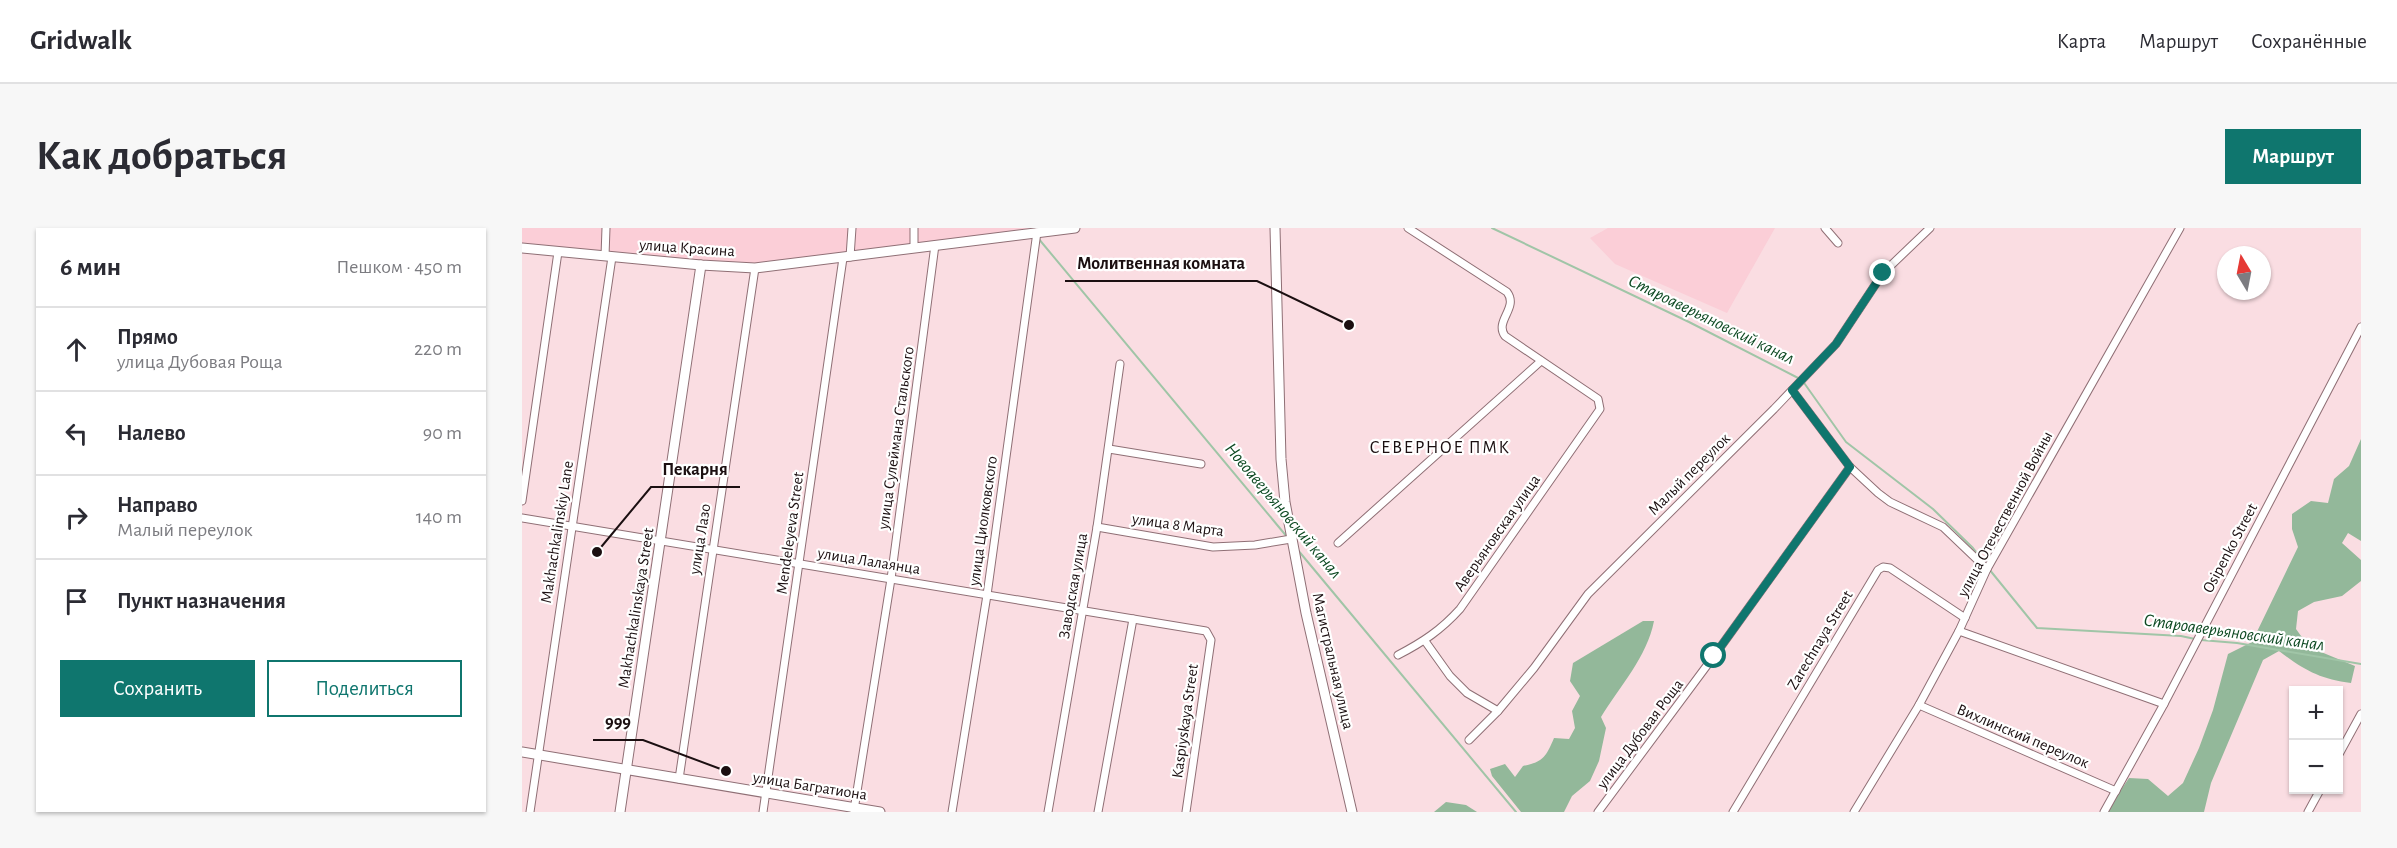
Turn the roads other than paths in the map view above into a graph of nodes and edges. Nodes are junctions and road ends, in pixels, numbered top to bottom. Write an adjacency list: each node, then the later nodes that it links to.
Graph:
1 (606, 228): 16 (street, Makhachkalinskiy Lane)
2 (852, 228): 17 (street)
3 (914, 228): 14 (street)
4 (1075, 228): 10 (street, улица Красина)
5 (1275, 228): 31 (street, Магистральная улица)
6 (1408, 228): 21 (street)
7 (1825, 228): 11 (street)
8 (1930, 228): 23 (street, Малый переулок)
9 (2180, 228): 36 (street, улица Отечественной Войны)
10 (1037, 232): 12 (street, улица Красина); 38 (street, улица Циолковского)
11 (1838, 243)
12 (935, 245): 14 (street, улица Красина); 37 (street, улица Сулеймана Стальского)
13 (522, 248): 15 (street, улица Красина)
14 (914, 248): 17 (street, улица Красина)
15 (558, 252): 16 (street, улица Красина); 27 (street)
16 (608, 256): 18 (street, улица Красина); 29 (street, Makhachkalinskiy Lane)
17 (846, 258): 19 (street, улица Красина); 35 (street, Mendeleyeva Street)
18 (701, 265): 19 (street, улица Красина); 32 (street, Makhachkalinskaya Street)
19 (755, 267): 34 (street, улица Лазо)
20 (2361, 327): 46 (street, Osipenko Street)
21 (1541, 361): 33 (street); 44 (street, Аверьяновская улица)
22 (1120, 364): 24 (street, Заводская улица)
23 (1792, 390): 26 (street); 48 (street, Малый переулок)
24 (1109, 448): 25 (street); 30 (street, Заводская улица)
25 (1201, 464)
26 (1850, 467): 36 (street); 69 (street, улица Дубовая Роща)
27 (522, 501)
28 (522, 518): 29 (street, улица Лалаянца)
29 (572, 526): 32 (street, улица Лалаянца); 53 (street, Makhachkalinskiy Lane)
30 (1097, 527): 31 (street, улица 8 Марта); 39 (street, Заводская улица)
31 (1291, 539): 68 (street, Магистральная улица)
32 (661, 541): 34 (street, улица Лалаянца); 54 (street, Makhachkalinskaya Street)
33 (1338, 543)
34 (712, 549): 35 (street, улица Лалаянца); 55 (street, улица Лазо)
35 (799, 564): 37 (street, улица Лалаянца); 58 (street, Mendeleyeva Street)
36 (1987, 569): 40 (street, улица Отечественной Войны)
37 (891, 579): 38 (street, улица Лалаянца); 59 (street, улица Сулеймана Стальского)
38 (987, 595): 39 (street, улица Лалаянца); 64 (street, улица Циолковского)
39 (1083, 611): 41 (street, улица Лалаянца); 65 (street, Заводская улица)
40 (1965, 618): 42 (street, улица Отечественной Войны); 70 (street, Zarechnaya Street)
41 (1133, 619): 43 (street, улица Лалаянца); 66 (street)
42 (1959, 631): 46 (street); 47 (street, улица Отечественной Войны)
43 (1210, 634): 67 (street, Kaspiyskaya Street)
44 (1425, 641): 45 (street, Аверьяновская улица); 48 (street)
45 (1398, 655)
46 (2164, 704): 56 (street, Osipenko Street)
47 (1919, 705): 56 (street, Вихлинский переулок); 71 (street, улица Отечественной Войны)
48 (1498, 711): 50 (street, Малый переулок)
49 (2361, 714): 51 (street)
50 (1469, 740)
51 (2343, 747)
52 (522, 752): 53 (street, улица Багратиона)
53 (537, 755): 54 (street, улица Багратиона); 60 (street, Makhachkalinskiy Lane)
54 (626, 769): 55 (street, улица Багратиона); 61 (street, Makhachkalinskaya Street)
55 (679, 779): 58 (street, улица Багратиона)
56 (2116, 791): 72 (street, Osipenko Street)
57 (2317, 794): 73 (street)
58 (766, 795): 59 (street, улица Багратиона); 62 (street, Mendeleyeva Street)
59 (854, 810): 63 (street, улица Багратиона)
60 (530, 812)
61 (620, 812)
62 (763, 812)
63 (880, 812)
64 (952, 812)
65 (1048, 812)
66 (1098, 812)
67 (1185, 812)
68 (1352, 812)
69 (1598, 812)
70 (1733, 812)
71 (1854, 812)
72 (2104, 812)
73 (2308, 812)

